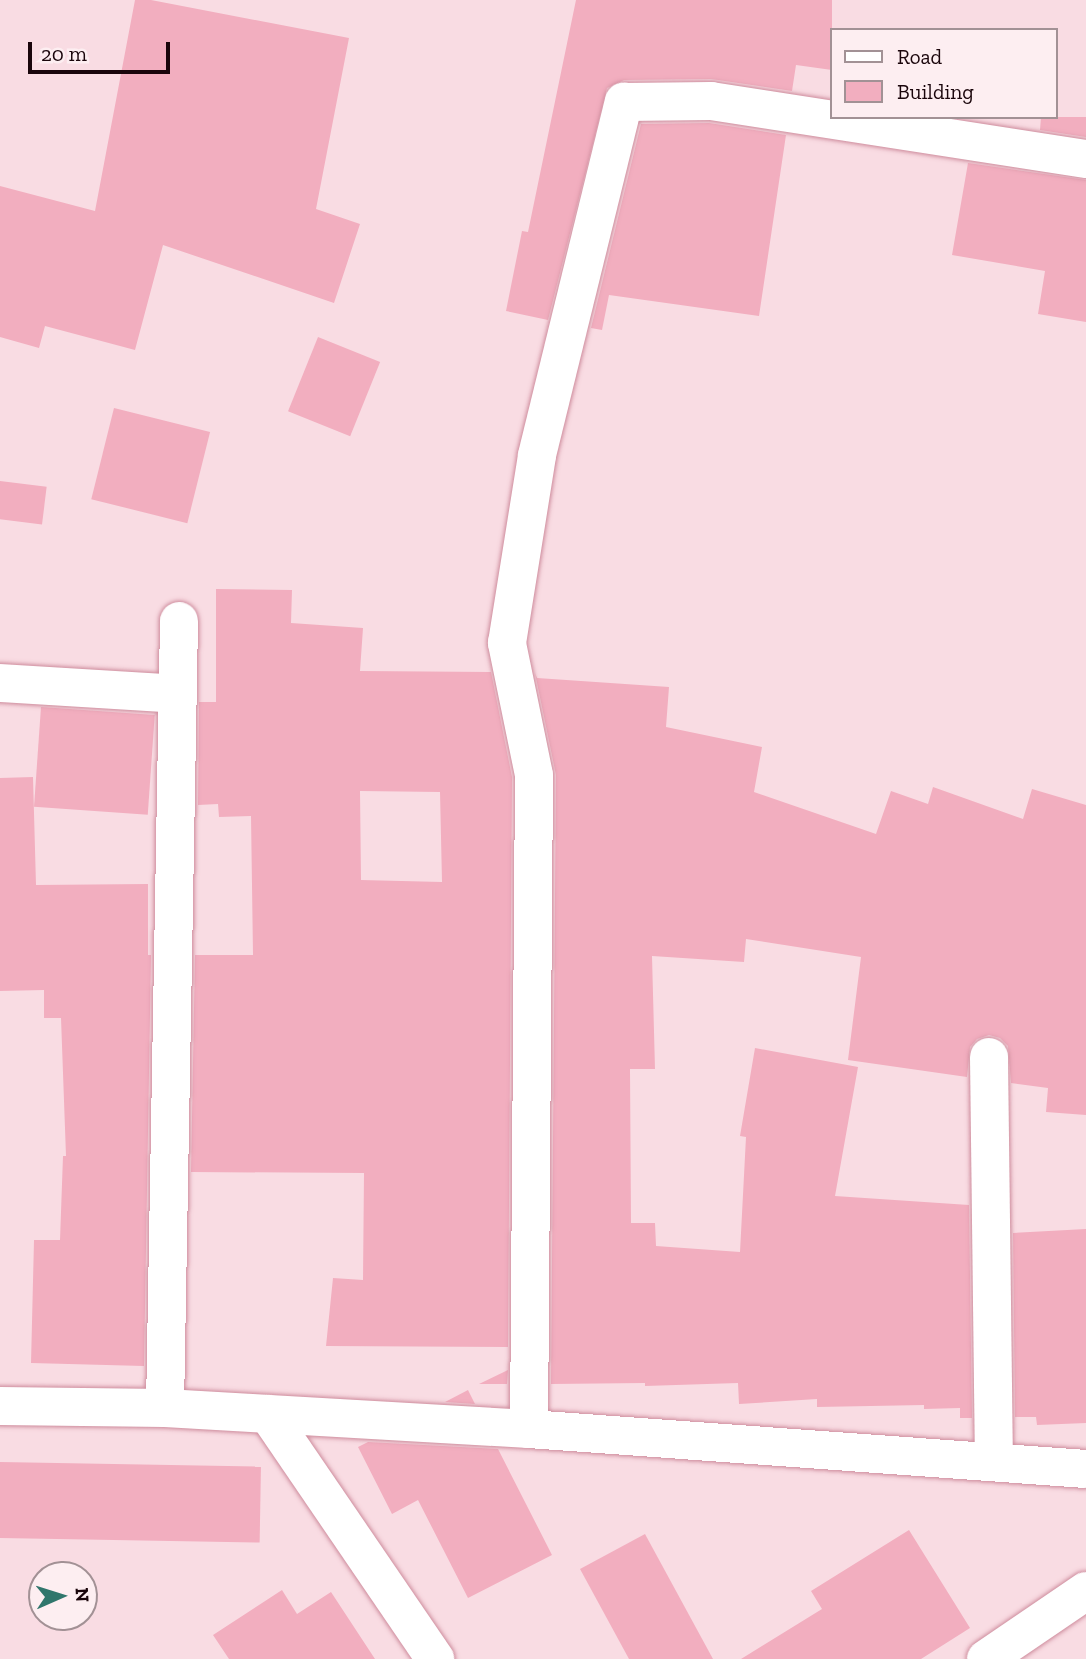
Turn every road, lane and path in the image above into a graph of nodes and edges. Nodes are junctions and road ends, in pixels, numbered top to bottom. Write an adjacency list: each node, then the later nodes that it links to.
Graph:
1 (1086, 159): 9 (street)
2 (179, 621): 4 (street)
3 (0, 683): 4 (street)
4 (178, 694): 7 (street)
5 (989, 1057): 10 (street)
6 (0, 1406): 7 (street)
7 (165, 1408): 8 (street)
8 (268, 1415): 9 (street); 13 (street)
9 (529, 1429): 10 (street)
10 (994, 1462): 11 (street)
11 (1086, 1469)
12 (1086, 1591): 14 (street)
13 (435, 1659)
14 (986, 1659)

